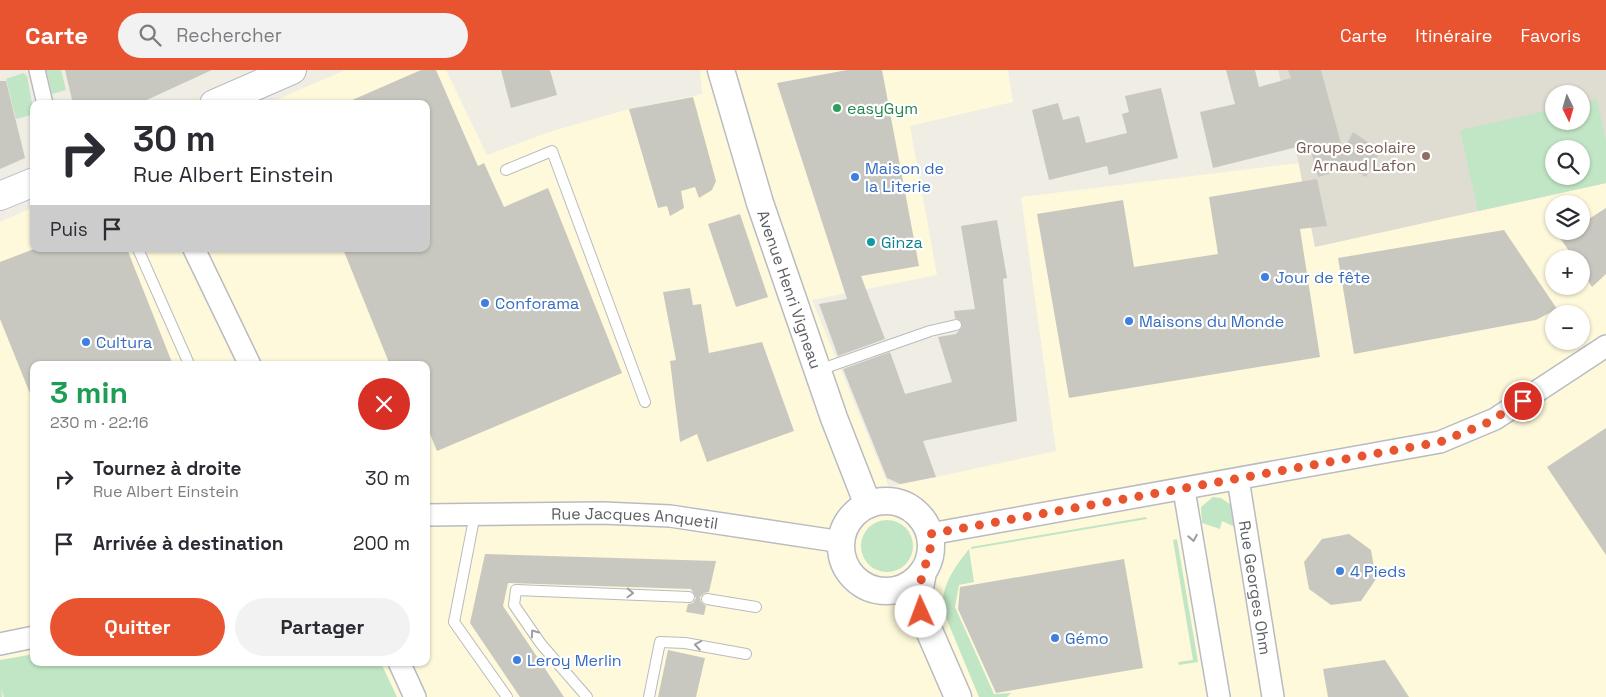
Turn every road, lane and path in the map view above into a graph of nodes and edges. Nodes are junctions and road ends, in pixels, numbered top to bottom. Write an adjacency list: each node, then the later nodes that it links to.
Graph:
1 (37, 70): 4 (street)
2 (292, 70): 5 (main road)
3 (721, 70): 15 (street, Avenue Henri Vigneau)
4 (44, 100)
5 (223, 100)
6 (506, 170): 16 (lane)
7 (30, 184): 8 (main road)
8 (0, 196)
9 (139, 252): 13 (lane)
10 (195, 252): 14 (street)
11 (956, 325): 15 (lane)
12 (1606, 346): 17 (street)
13 (188, 361)
14 (248, 361)
15 (818, 371): 19 (street, Avenue Henri Vigneau)
16 (645, 402)
17 (1238, 479): 18 (street); 40 (street, Rue Georges Ohm)
18 (1184, 490): 22 (street); 39 (street, one-way to 39)
19 (868, 505): 22 (street); 23 (street)
20 (475, 514): 21 (street, Rue Jacques Anquetil); 23 (street, Rue Jacques Anquetil); 34 (lane)
21 (430, 515)
22 (930, 534): 24 (street)
23 (842, 542): 25 (street)
24 (923, 572): 25 (street); 38 (street)
25 (878, 590): 37 (street)
26 (689, 597): 35 (lane, one-way to 26)
27 (707, 599): 28 (lane)
28 (756, 607)
29 (30, 638): 30 (street)
30 (0, 644)
31 (746, 654): 36 (lane, one-way to 36)
32 (401, 666): 33 (street)
33 (415, 697)
34 (507, 697)
35 (587, 697)
36 (649, 697)
37 (941, 697)
38 (958, 697)
39 (1219, 697)
40 (1273, 697)

